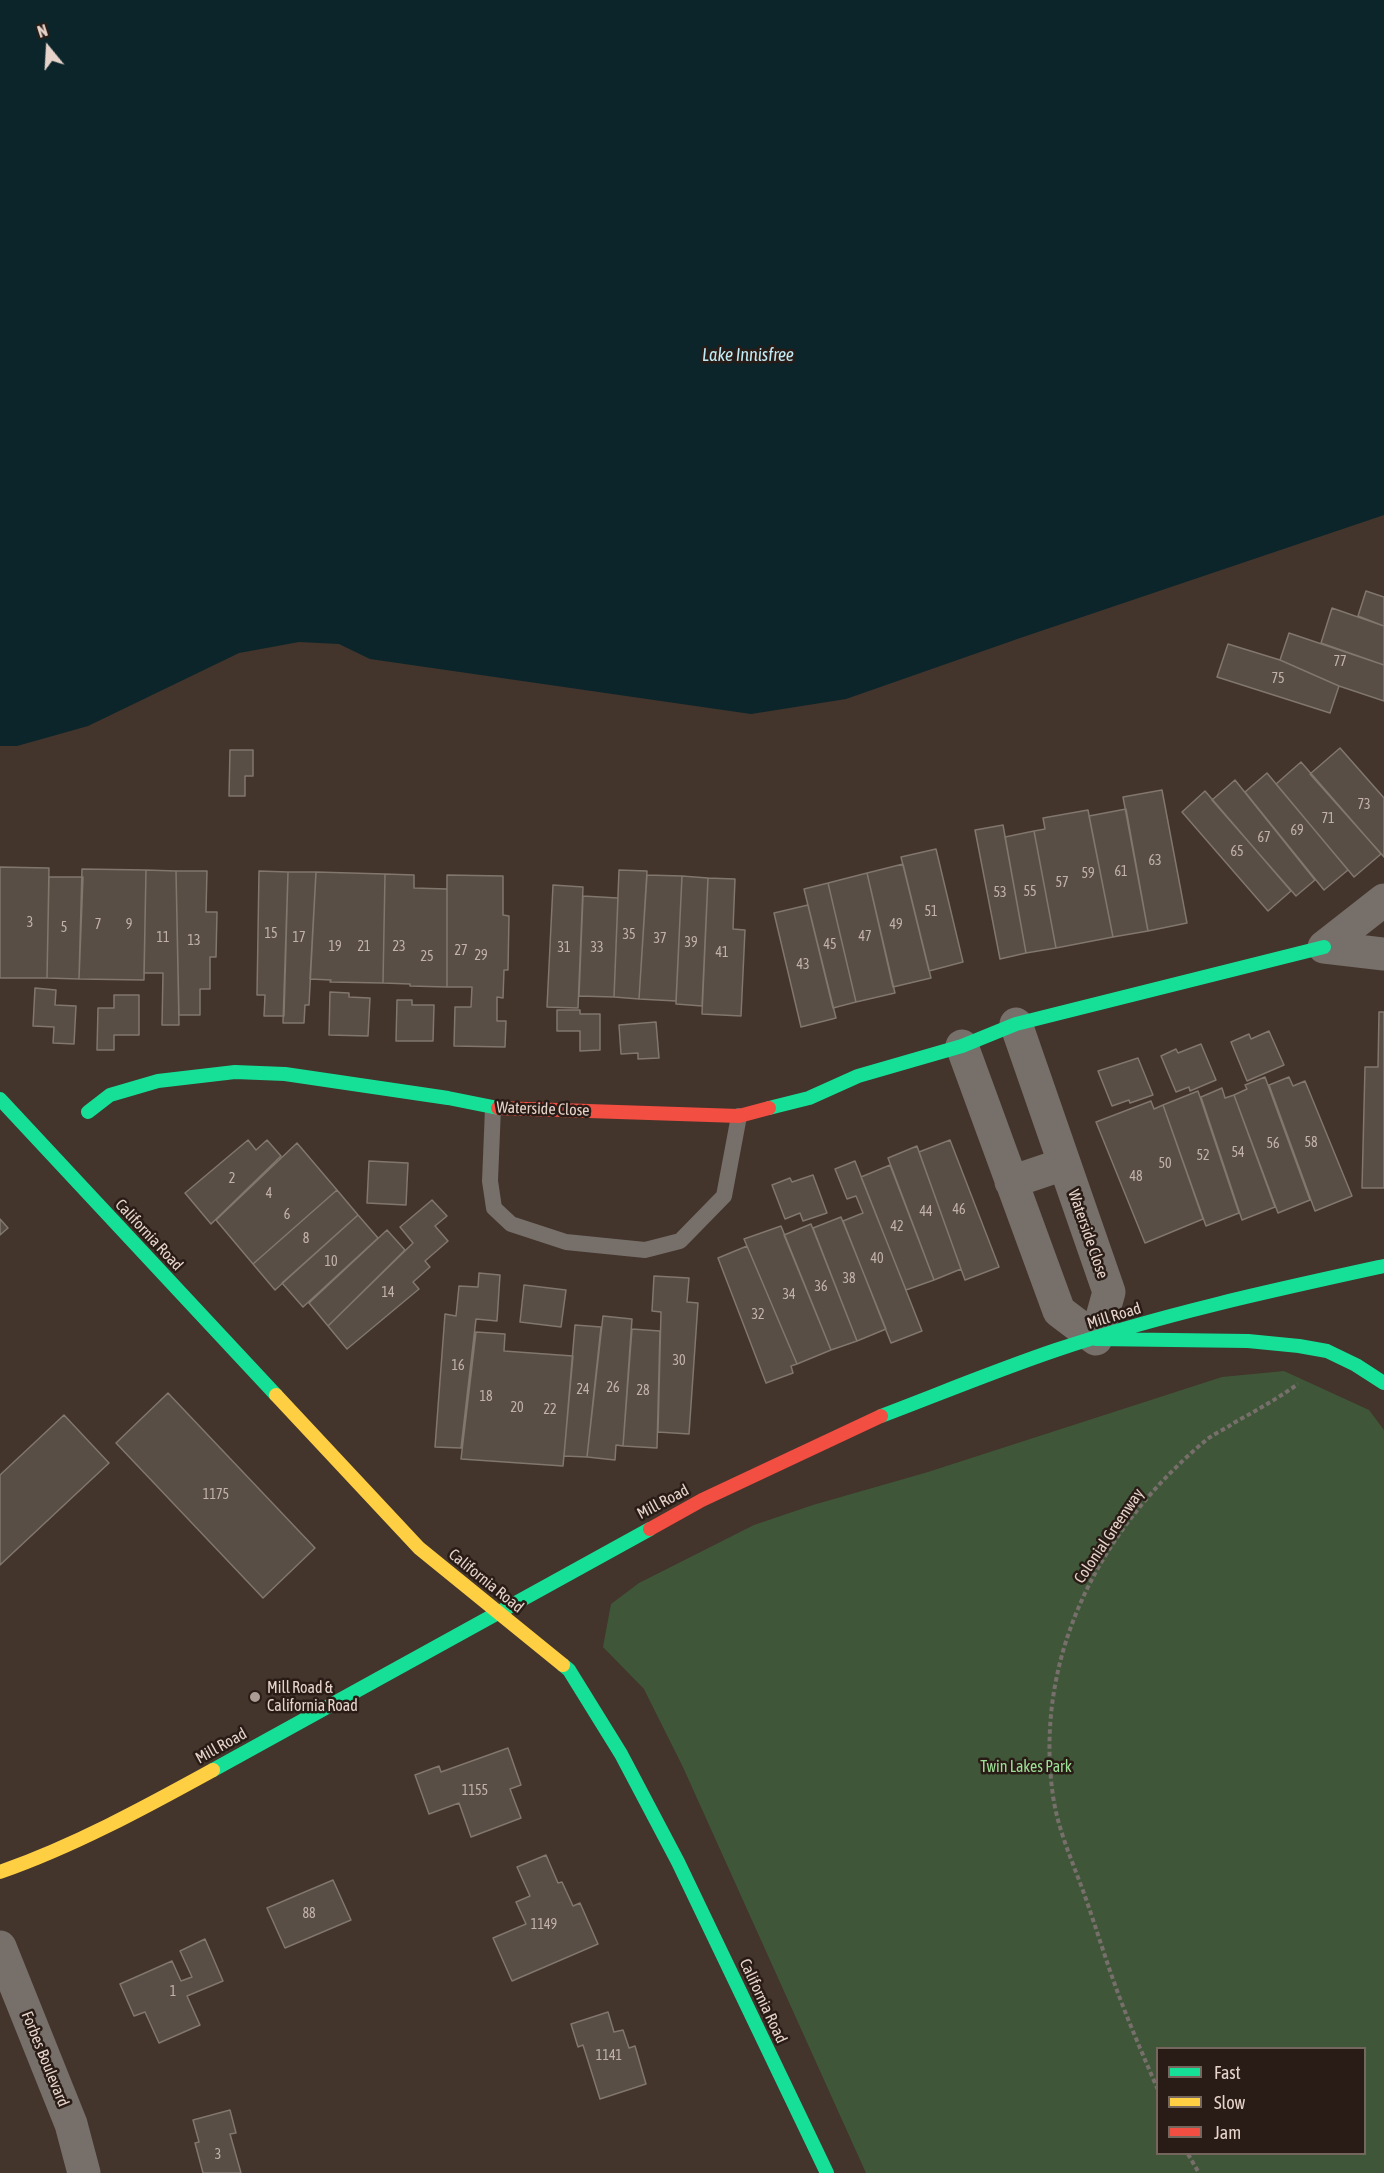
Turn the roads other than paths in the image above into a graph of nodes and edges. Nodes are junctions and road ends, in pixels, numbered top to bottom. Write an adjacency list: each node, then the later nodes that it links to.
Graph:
1 (1384, 900): 2 (street, Waterside Close)
2 (1324, 947): 3 (street, Waterside Close); 4 (main road, Waterside Close)
3 (1384, 954)
4 (1016, 1024): 5 (main road, Waterside Close); 10 (street, Waterside Close)
5 (962, 1046): 9 (main road, Waterside Close); 11 (street)
6 (0, 1099): 15 (main road, California Road)
7 (493, 1108): 8 (main road, Waterside Close); 9 (main road, Waterside Close); 9 (lane)
8 (88, 1112)
9 (739, 1116)
10 (1064, 1164): 11 (street); 13 (street, Waterside Close)
11 (1011, 1182): 13 (street)
12 (1384, 1266): 13 (main road, Mill Road)
13 (1096, 1338): 14 (main road); 15 (main road, Mill Road)
14 (1384, 1383)
15 (498, 1612): 16 (main road, Mill Road); 19 (main road, California Road)
16 (0, 1872)
17 (0, 1947): 18 (street, Forbes Boulevard)
18 (84, 2173)
19 (827, 2173)

